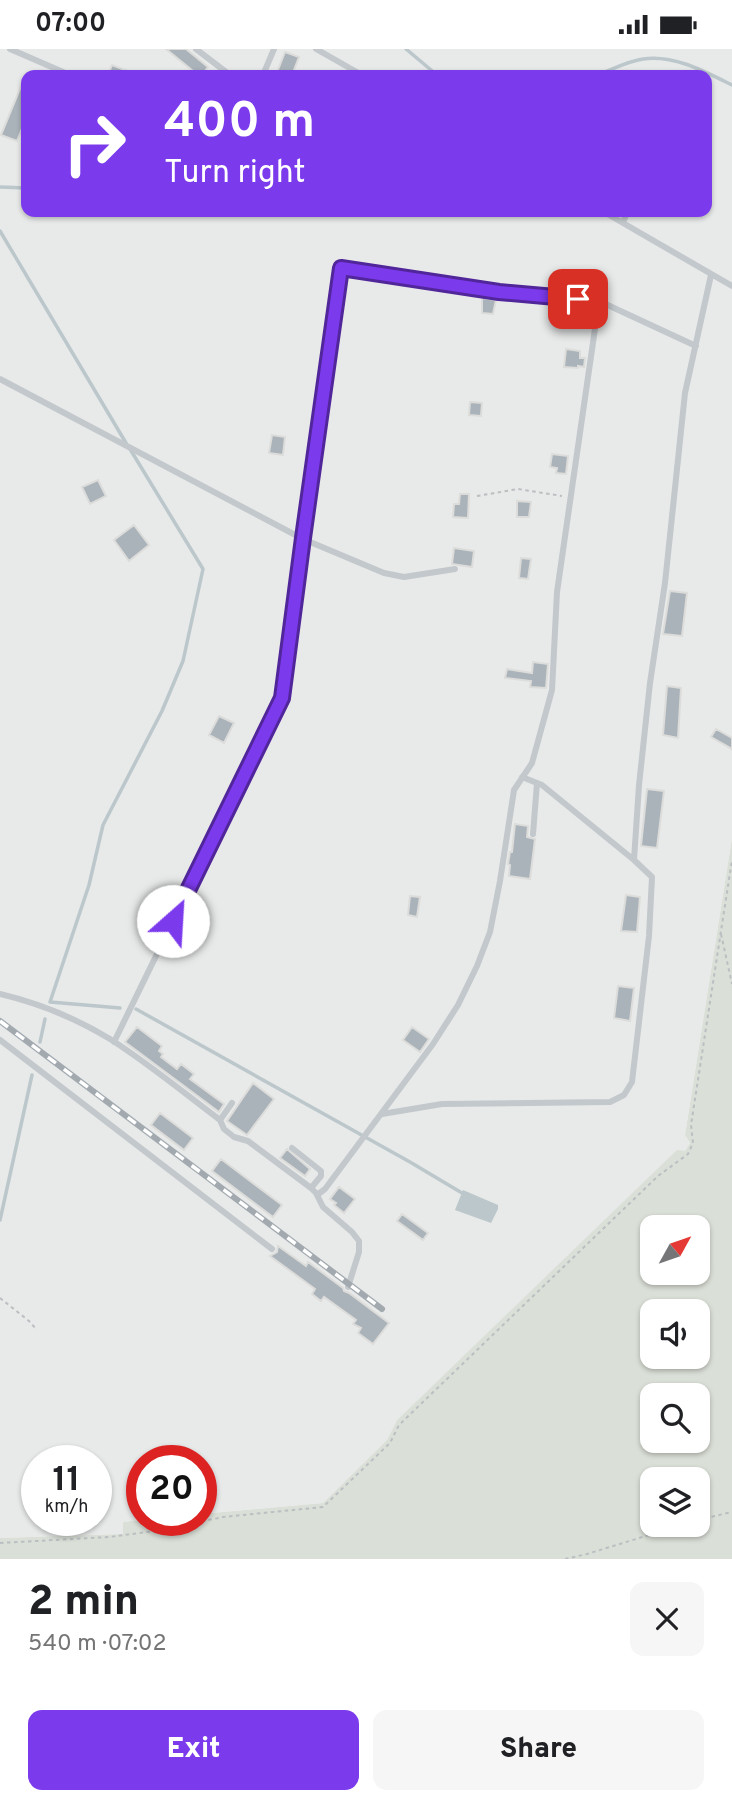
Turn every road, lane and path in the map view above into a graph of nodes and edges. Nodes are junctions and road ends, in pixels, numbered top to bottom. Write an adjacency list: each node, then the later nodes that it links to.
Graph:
1 (10, 49): 5 (lane)
2 (196, 49): 6 (lane)
3 (274, 49): 7 (lane)
4 (316, 49): 8 (lane)
5 (58, 70)
6 (223, 70)
7 (265, 70)
8 (353, 70)
9 (613, 217): 11 (lane)
10 (625, 217): 11 (lane)
11 (623, 223): 12 (lane)
12 (711, 275): 13 (lane); 15 (lane)
13 (732, 286)
14 (599, 302): 15 (lane); 18 (lane); 19 (lane)
15 (696, 346): 24 (lane)
16 (0, 379): 19 (lane)
17 (477, 496): 18 (path)
18 (572, 498): 21 (lane)
19 (303, 538): 20 (lane); 30 (lane)
20 (455, 569)
21 (522, 777): 22 (lane); 32 (lane)
22 (537, 783): 23 (lane); 24 (lane)
23 (533, 834)
24 (634, 860): 32 (lane)
25 (732, 860): 26 (path)
26 (721, 931): 27 (path); 44 (path)
27 (732, 984)
28 (0, 994): 30 (lane)
29 (0, 1040): 37 (lane)
30 (114, 1042): 33 (lane)
31 (232, 1103): 33 (lane)
32 (382, 1114): 36 (lane)
33 (220, 1119): 35 (lane)
34 (292, 1148): 35 (lane)
35 (311, 1188): 36 (lane)
36 (317, 1195): 38 (lane)
37 (272, 1249)
38 (348, 1287)
39 (0, 1298): 40 (path)
40 (37, 1330)
41 (732, 1512): 42 (path)
42 (710, 1517)
43 (643, 1537): 45 (path)
44 (0, 1542)
45 (565, 1559)

